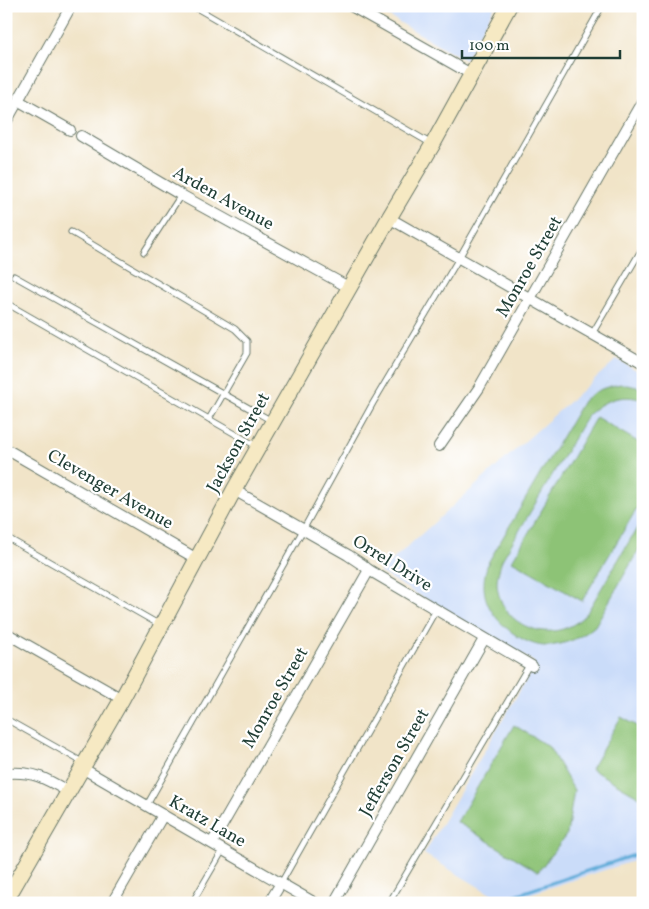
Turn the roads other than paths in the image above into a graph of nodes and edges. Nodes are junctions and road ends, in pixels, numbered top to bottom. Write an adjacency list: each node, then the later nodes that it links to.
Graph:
1 (72, 6): 8 (street)
2 (193, 6): 12 (lane)
3 (352, 6): 6 (street)
4 (508, 6): 6 (street, Jackson Street)
5 (602, 6): 18 (lane)
6 (471, 74): 12 (street, Jackson Street)
7 (643, 100): 21 (street, Monroe Street)
8 (18, 101): 9 (street); 10 (street)
9 (6, 122)
10 (70, 130)
11 (81, 136): 13 (street, Arden Avenue)
12 (433, 144): 14 (street, Jackson Street)
13 (181, 195): 17 (lane); 20 (street, Arden Avenue)
14 (389, 218): 18 (street); 20 (street, Jackson Street)
15 (71, 232): 25 (lane)
16 (643, 247): 23 (lane)
17 (144, 252)
18 (459, 258): 21 (street); 32 (lane)
19 (14, 276): 25 (lane)
20 (350, 288): 27 (street, Jackson Street)
21 (530, 299): 23 (street); 28 (street, Monroe Street)
22 (6, 303): 26 (lane)
23 (592, 334): 24 (street)
24 (643, 363)
25 (224, 394): 26 (lane); 27 (lane)
26 (209, 419): 29 (lane)
27 (273, 422): 29 (street, Jackson Street)
28 (439, 446)
29 (258, 448): 31 (street, Jackson Street)
30 (6, 449): 34 (street, Clevenger Avenue)
31 (234, 490): 32 (street, Orrel Drive); 34 (street, Jackson Street)
32 (303, 530): 35 (street, Orrel Drive); 46 (lane)
33 (6, 537): 37 (lane)
34 (197, 559): 37 (street, Jackson Street)
35 (369, 570): 36 (street, Orrel Drive); 48 (street, Monroe Street)
36 (436, 610): 39 (street, Orrel Drive); 50 (lane)
37 (161, 626): 41 (street, Jackson Street)
38 (6, 633): 41 (street)
39 (484, 639): 40 (street, Orrel Drive); 56 (street, Jefferson Street)
40 (530, 665): 57 (lane)
41 (122, 699): 43 (street, Jackson Street)
42 (6, 719): 43 (lane)
43 (83, 766): 45 (street, Jackson Street); 46 (street, Kratz Lane)
44 (6, 773): 45 (street)
45 (68, 792): 51 (street, Jackson Street)
46 (147, 805): 47 (street, Kratz Lane)
47 (163, 815): 48 (street, Kratz Lane); 52 (street)
48 (212, 843): 49 (street, Kratz Lane)
49 (223, 850): 50 (street, Kratz Lane); 53 (lane)
50 (281, 883): 54 (street); 55 (street, Kratz Lane)
51 (6, 900)
52 (112, 903)
53 (192, 903)
54 (269, 903)
55 (315, 903)
56 (334, 903)
57 (389, 903)

